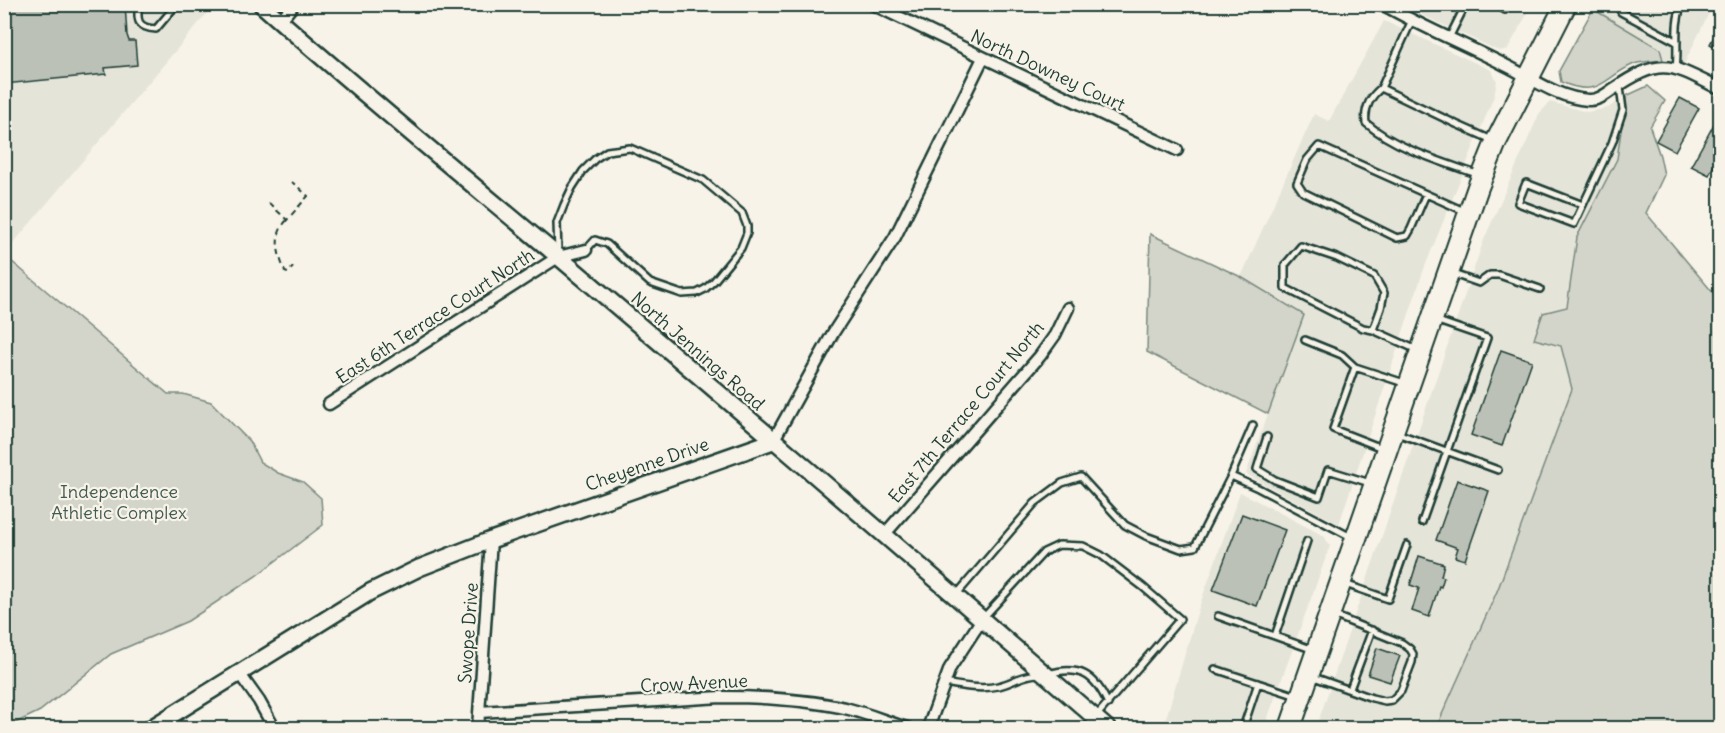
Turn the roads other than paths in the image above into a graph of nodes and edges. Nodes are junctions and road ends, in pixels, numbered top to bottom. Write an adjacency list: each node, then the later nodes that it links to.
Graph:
1 (139, 4): 2 (lane)
2 (177, 4)
3 (261, 4): 14 (street, North Jennings Road)
4 (294, 4): 14 (street)
5 (872, 4): 17 (street, North Downey Court)
6 (1382, 4): 13 (street)
7 (1466, 4): 15 (lane)
8 (1495, 4): 9 (lane)
9 (1509, 4)
10 (1566, 4): 19 (highway)
11 (1618, 4): 16 (lane)
12 (1682, 4): 16 (lane)
13 (1412, 20): 15 (street); 21 (lane)
14 (280, 21): 30 (street, North Jennings Road)
15 (1449, 38): 19 (street)
16 (1677, 42): 18 (lane)
17 (983, 58): 24 (street, North Downey Court); 44 (street)
18 (1676, 69): 20 (street); 22 (street)
19 (1528, 78): 20 (street); 23 (highway)
20 (1619, 85): 27 (lane)
21 (1381, 88): 23 (lane); 25 (lane)
22 (1720, 89)
23 (1496, 142): 25 (highway)
24 (1177, 150)
25 (1483, 176): 28 (highway)
26 (1426, 194): 26 (lane); 28 (lane)
27 (1583, 205): 27 (lane)
28 (1468, 213): 31 (highway)
29 (586, 250): 30 (street, East 6th Terrace Court North); 30 (lane)
30 (558, 257): 40 (street, East 6th Terrace Court North); 44 (street, North Jennings Road)
31 (1448, 273): 32 (lane); 34 (highway)
32 (1540, 289)
33 (1068, 308): 51 (street, East 7th Terrace Court North)
34 (1432, 319): 37 (highway); 46 (lane)
35 (1373, 330): 35 (lane); 37 (lane)
36 (1305, 340): 38 (lane)
37 (1421, 352): 39 (highway)
38 (1355, 367): 39 (lane); 45 (lane)
39 (1409, 385): 42 (highway)
40 (329, 404)
41 (1253, 425): 48 (lane)
42 (1393, 431): 45 (highway); 46 (lane)
43 (1266, 436): 49 (lane)
44 (773, 441): 51 (street, North Jennings Road); 53 (street, Cheyenne Drive)
45 (1386, 450): 49 (highway)
46 (1447, 451): 47 (lane); 50 (lane)
47 (1498, 470)
48 (1231, 476): 52 (lane); 57 (lane)
49 (1374, 485): 52 (highway)
50 (1422, 522)
51 (884, 535): 57 (street, North Jennings Road)
52 (1355, 539): 56 (highway)
53 (491, 540): 65 (street, Cheyenne Drive); 73 (street, Swope Drive)
54 (1307, 541): 62 (lane)
55 (1407, 545): 56 (lane)
56 (1341, 583): 58 (highway)
57 (955, 596): 60 (street, North Jennings Road)
58 (1329, 614): 61 (lane); 63 (highway)
59 (1218, 616): 62 (lane)
60 (982, 619): 66 (street, North Jennings Road); 68 (street); 72 (lane)
61 (1372, 630): 70 (lane); 70 (lane)
62 (1275, 636): 63 (lane)
63 (1318, 651): 67 (highway)
64 (1215, 669): 69 (lane)
65 (239, 673): 76 (street, Cheyenne Drive); 77 (street)
66 (1045, 674): 68 (lane); 72 (lane); 74 (street, North Jennings Road)
67 (1309, 675): 70 (lane); 71 (highway)
68 (945, 683): 80 (street)
69 (1258, 683): 71 (lane); 82 (lane)
70 (1350, 689)
71 (1301, 698): 75 (highway)
72 (1108, 704): 74 (lane)
73 (479, 712): 78 (street, Swope Drive); 79 (street, Crow Avenue)
74 (1091, 723): 81 (street, North Jennings Road)
75 (1290, 728)
76 (151, 729)
77 (274, 729)
78 (478, 729)
79 (907, 729)
80 (928, 729)
81 (1107, 729)
82 (1243, 729)

